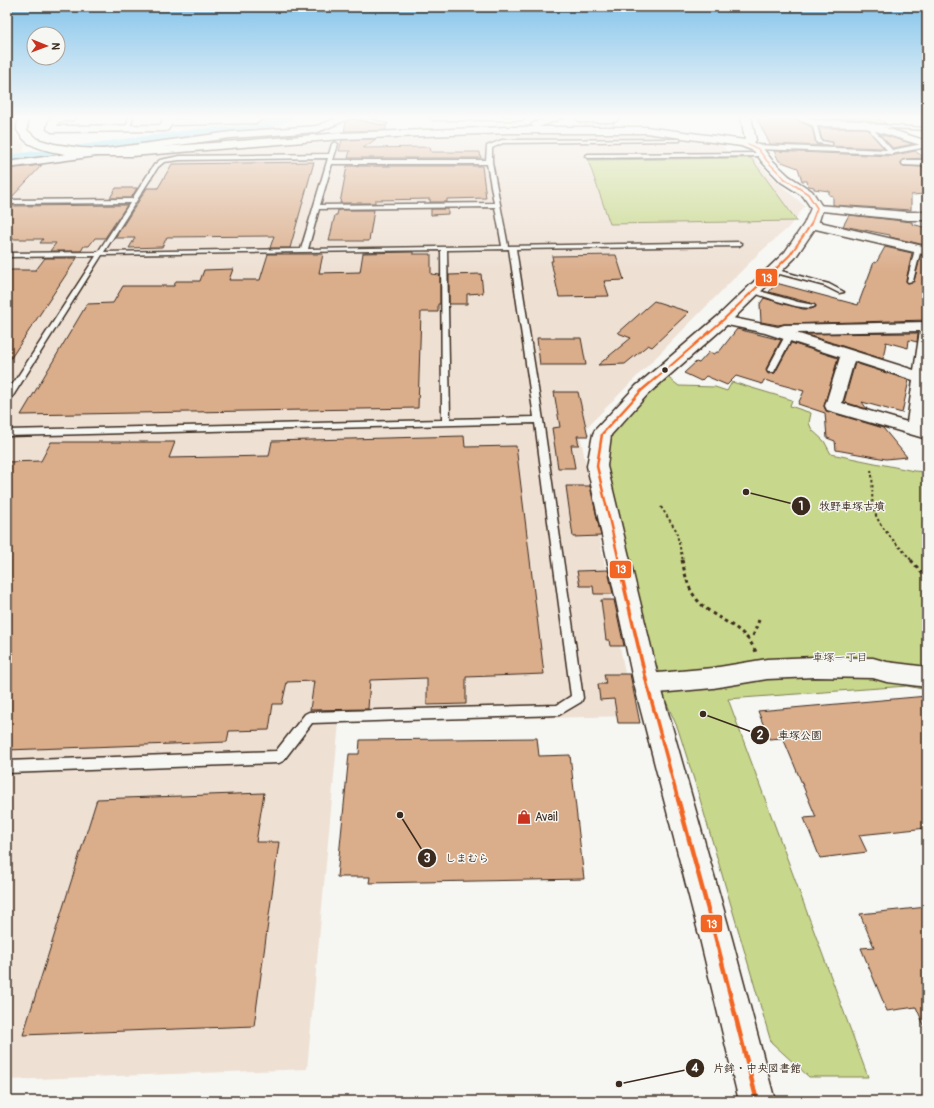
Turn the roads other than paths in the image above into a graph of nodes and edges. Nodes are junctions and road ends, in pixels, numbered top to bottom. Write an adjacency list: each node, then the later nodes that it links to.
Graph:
1 (154, 169): 5 (lane)
2 (328, 169): 8 (lane)
3 (490, 169): 7 (lane)
4 (775, 169): 9 (street)
5 (134, 201): 6 (lane); 16 (lane)
6 (7, 202)
7 (497, 205): 8 (lane); 12 (lane)
8 (316, 207): 14 (lane)
9 (814, 216): 10 (street); 15 (street); 18 (street)
10 (927, 216)
11 (739, 244): 12 (lane)
12 (509, 247): 13 (lane); 32 (lane)
13 (444, 248): 14 (lane); 33 (lane)
14 (304, 250): 16 (lane)
15 (923, 250): 19 (lane)
16 (100, 253): 17 (lane); 31 (lane)
17 (7, 255)
18 (774, 271): 20 (street); 21 (lane)
19 (910, 282)
20 (753, 291): 22 (lane); 23 (street)
21 (842, 292)
22 (812, 306)
23 (723, 320): 25 (street); 37 (street)
24 (927, 326): 25 (street)
25 (768, 329): 27 (street)
26 (927, 330): 30 (street)
27 (788, 336): 28 (street); 29 (lane)
28 (848, 355): 30 (street); 34 (street)
29 (771, 370)
30 (924, 378): 34 (street)
31 (7, 399)
32 (539, 420): 33 (lane); 38 (lane)
33 (446, 423): 35 (lane)
34 (921, 432)
35 (7, 433)
36 (927, 677): 37 (street)
37 (646, 684): 39 (street)
38 (7, 767)
39 (757, 1101)

